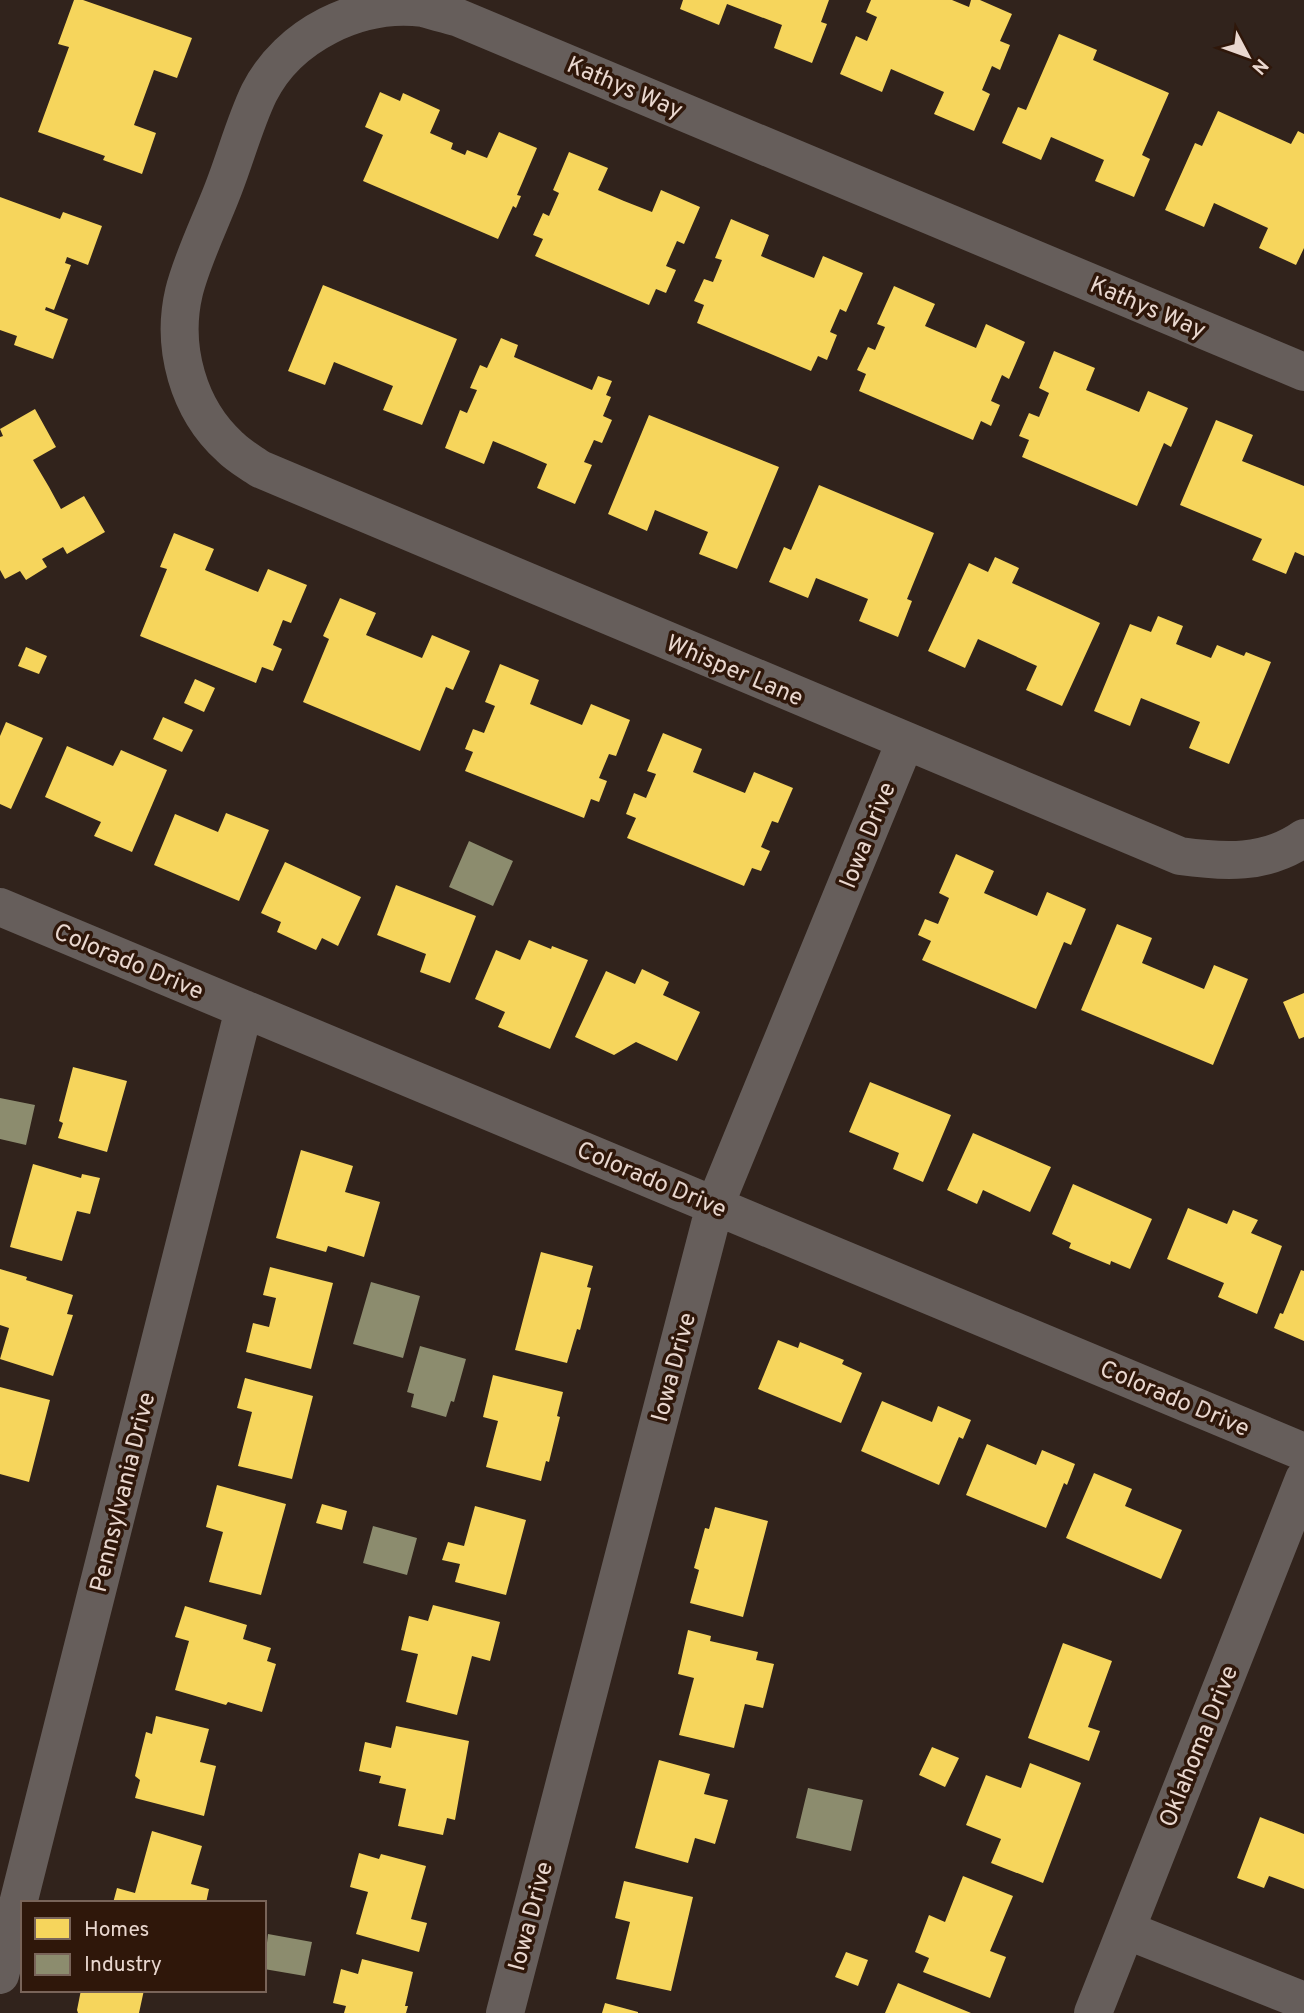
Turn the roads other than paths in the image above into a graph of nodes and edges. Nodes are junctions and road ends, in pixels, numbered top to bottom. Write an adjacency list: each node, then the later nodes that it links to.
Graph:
1 (1304, 372): 2 (street, Kathys Way)
2 (195, 400): 3 (street, Whisper Lane)
3 (905, 742): 4 (street, Whisper Lane); 7 (street, Iowa Drive)
4 (1304, 838)
5 (0, 908): 6 (street, Colorado Drive)
6 (244, 1009): 7 (street, Colorado Drive); 11 (street, Pennsylvania Drive)
7 (715, 1205): 8 (street, Colorado Drive); 13 (street, Iowa Drive)
8 (1304, 1452)
9 (1304, 1479): 10 (street, Oklahoma Drive)
10 (1126, 1930): 12 (street); 14 (street, Oklahoma Drive)
11 (0, 1975)
12 (1304, 2001)
13 (505, 2013)
14 (1093, 2013)

